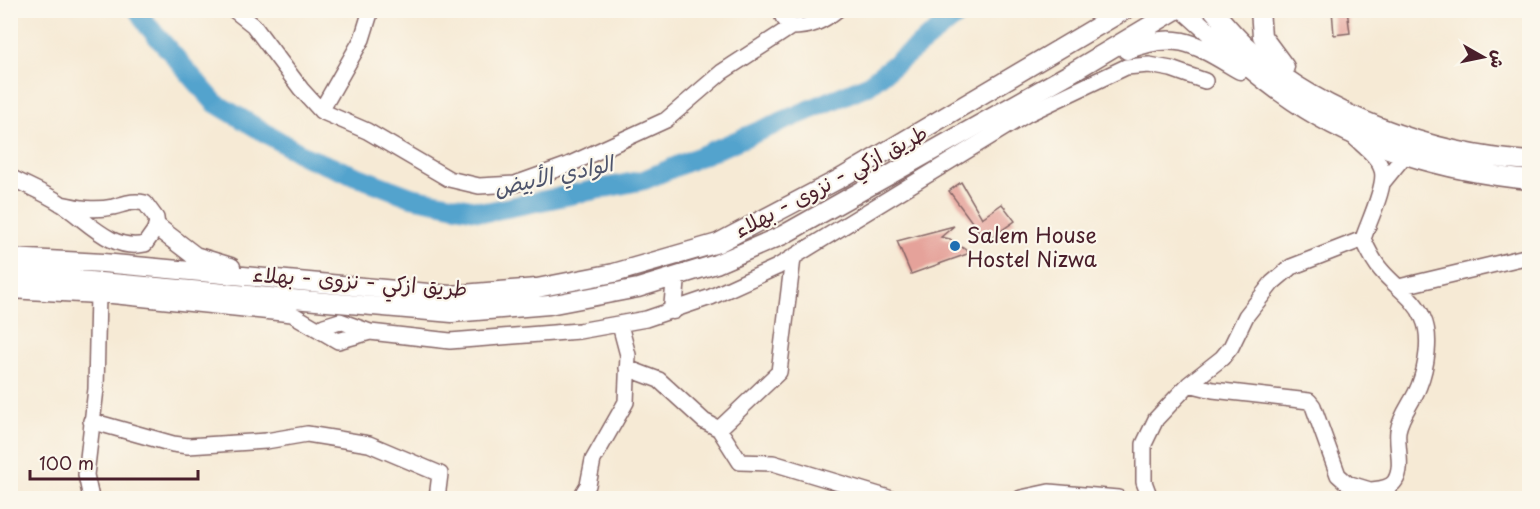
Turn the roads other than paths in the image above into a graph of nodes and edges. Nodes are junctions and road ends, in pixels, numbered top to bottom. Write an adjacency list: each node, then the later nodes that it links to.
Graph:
1 (234, 10): 15 (street)
2 (371, 10): 15 (street)
3 (781, 10): 10 (street)
4 (837, 10): 10 (street)
5 (1125, 10): 30 (main road, طريق ازكي - نزوى - بهلاء)
6 (1176, 10): 11 (main road, طريق ازكي - نزوى - بهلاء)
7 (1184, 10): 13 (main road)
8 (1213, 10): 14 (main road)
9 (1260, 10): 14 (main road)
10 (791, 27): 15 (street)
11 (1069, 74): 13 (main road); 29 (main road, طريق ازكي - نزوى - بهلاء)
12 (1205, 81): 27 (street)
13 (1293, 101): 16 (main road)
14 (1336, 106): 18 (main road)
15 (321, 111)
16 (1347, 131): 17 (main road); 21 (street)
17 (1405, 155): 20 (main road); 21 (street)
18 (1530, 161)
19 (10, 177): 22 (street)
20 (1530, 180)
21 (1383, 182): 24 (street)
22 (61, 204): 23 (street); 23 (street)
23 (157, 227): 30 (main road)
24 (1363, 239): 31 (street); 37 (street)
25 (1524, 257): 31 (street)
26 (10, 258): 30 (main road, طريق ازكي - نزوى - بهلاء)
27 (793, 258): 34 (street); 39 (street)
28 (10, 274): 29 (main road, طريق ازكي - نزوى - بهلاء)
29 (676, 277): 34 (main road)
30 (300, 283)
31 (1399, 288): 40 (street)
32 (10, 290): 33 (main road)
33 (98, 294): 35 (street); 38 (street)
34 (672, 310): 35 (street)
35 (620, 325): 36 (street)
36 (627, 368): 39 (street); 43 (street)
37 (1189, 384): 40 (street); 47 (street)
38 (91, 421): 41 (street); 42 (street)
39 (719, 429): 44 (street)
40 (1371, 494)
41 (91, 498)
42 (437, 498)
43 (580, 498)
44 (889, 498)
45 (1021, 498): 46 (street)
46 (1118, 498)
47 (1150, 498)

